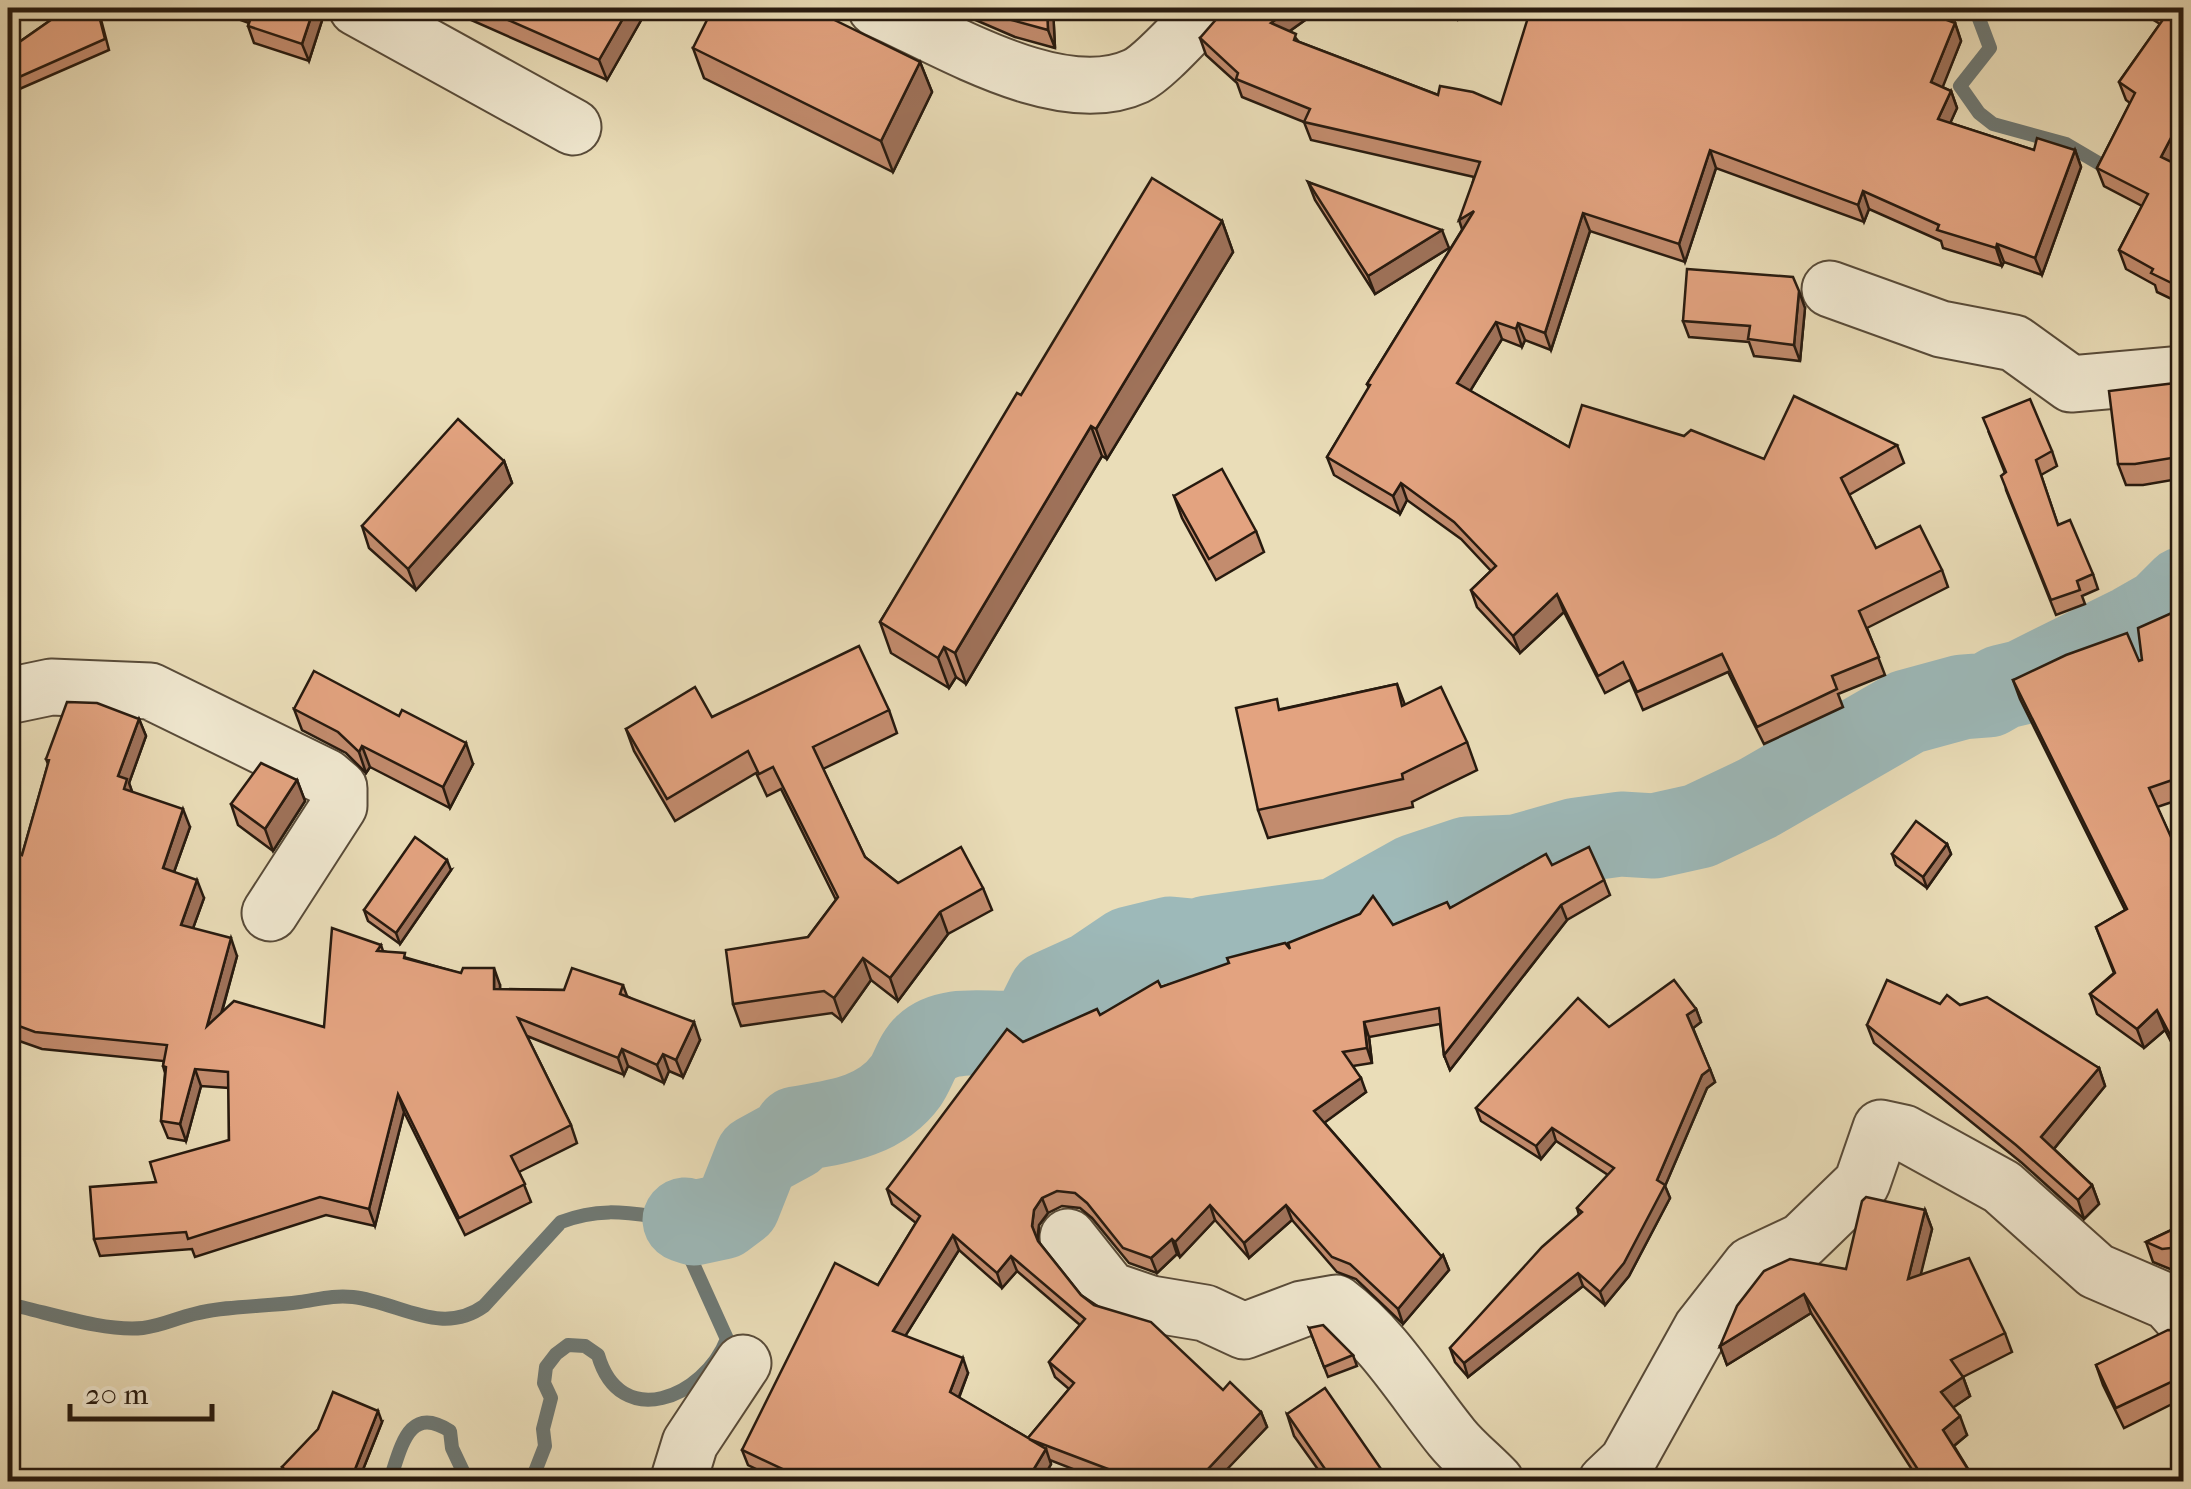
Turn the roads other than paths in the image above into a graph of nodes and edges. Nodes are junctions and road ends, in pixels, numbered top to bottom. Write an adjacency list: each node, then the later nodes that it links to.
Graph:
1 (357, 8): 4 (street)
2 (876, 8): 3 (street)
3 (1209, 8)
4 (573, 127)
5 (1830, 290): 6 (street)
6 (2184, 374)
7 (8, 696): 8 (street)
8 (270, 913)
9 (1068, 1237): 13 (street)
10 (2184, 1320): 14 (street)
11 (743, 1363): 12 (street)
12 (678, 1482)
13 (1496, 1482)
14 (1606, 1482)

